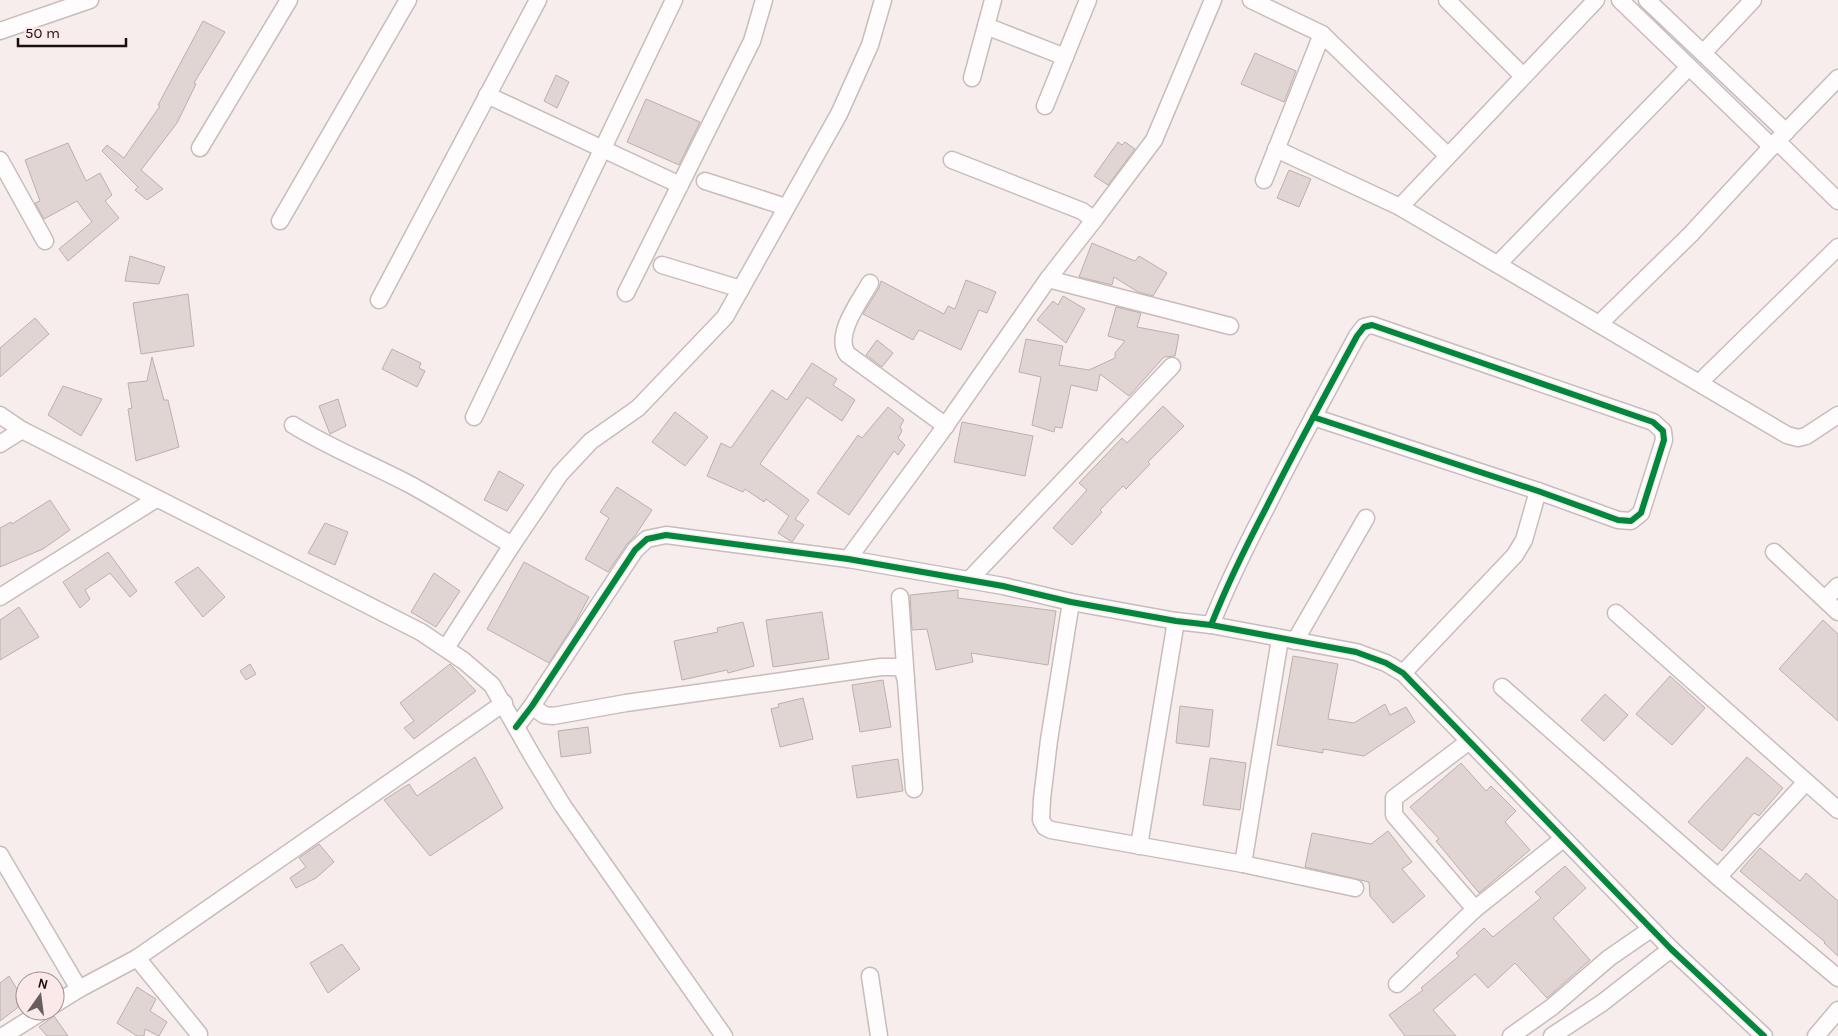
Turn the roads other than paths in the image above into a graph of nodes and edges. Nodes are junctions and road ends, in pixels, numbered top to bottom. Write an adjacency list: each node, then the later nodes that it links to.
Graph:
1 (90, 0): 18 (street)
2 (289, 0): 29 (street)
3 (408, 0): 42 (street)
4 (538, 0): 26 (street)
5 (674, 0): 31 (street)
6 (764, 0): 37 (street)
7 (883, 0): 39 (street)
8 (993, 0): 17 (street)
9 (1088, 0): 21 (street)
10 (1213, 0): 41 (street)
11 (1251, 0): 19 (street)
12 (1447, 0): 23 (street)
13 (1596, 0): 23 (street)
14 (1620, 0): 22 (street)
15 (1647, 0): 20 (street)
16 (1753, 0): 20 (street)
17 (986, 26): 21 (street); 24 (street)
18 (0, 31)
19 (1322, 34): 30 (street); 32 (street)
20 (1703, 53): 28 (street)
21 (1065, 57): 27 (street)
22 (1689, 67): 28 (street); 45 (street)
23 (1523, 76): 32 (street)
24 (972, 78)
25 (1838, 78): 28 (street)
26 (487, 95): 31 (street); 51 (street)
27 (1045, 106)
28 (1778, 140): 38 (street); 52 (street)
29 (200, 148)
30 (1276, 148): 35 (street); 40 (street)
31 (603, 150): 37 (street); 59 (street)
32 (1448, 156): 40 (street)
33 (0, 160): 43 (street)
34 (952, 160): 41 (street)
35 (1264, 180)
36 (705, 182): 39 (street)
37 (680, 185): 50 (street)
38 (1838, 201)
39 (786, 207): 49 (street)
40 (1400, 207): 45 (street)
41 (1094, 220): 47 (street)
42 (280, 221)
43 (44, 241)
44 (1838, 247): 55 (street)
45 (1498, 264): 52 (street)
46 (662, 265): 49 (street)
47 (1048, 279): 53 (street); 61 (street)
48 (870, 283): 61 (street)
49 (741, 289): 67 (street)
50 (626, 293)
51 (379, 300)
52 (1599, 324): 55 (street)
53 (1230, 326)
54 (1172, 366): 70 (street)
55 (1699, 383): 56 (street)
56 (1838, 414)
57 (0, 415): 62 (street)
58 (1313, 417): 64 (street); 64 (street); 79 (street)
59 (474, 418)
60 (293, 425): 67 (street)
61 (946, 426): 69 (street)
62 (22, 430): 63 (street); 65 (street)
63 (0, 444)
64 (1538, 491): 82 (street)
65 (156, 498): 72 (street); 81 (street)
66 (1366, 518): 80 (street)
67 (512, 545): 81 (street)
68 (1774, 552): 74 (street)
69 (848, 560): 70 (street); 86 (street)
70 (970, 580): 75 (street)
71 (1838, 586): 74 (street)
72 (0, 597)
73 (900, 597): 83 (street)
74 (1825, 599): 76 (street)
75 (1071, 602): 78 (street); 93 (street)
76 (1838, 612)
77 (1616, 613): 89 (street)
78 (1176, 620): 79 (street); 93 (street)
79 (1211, 625): 80 (street)
80 (1287, 640): 82 (street); 95 (street)
81 (446, 648): 85 (street)
82 (1402, 673): 88 (street)
83 (906, 681): 86 (street); 90 (street)
84 (1502, 687): 96 (street)
85 (504, 702): 87 (street); 101 (street)
86 (532, 706): 87 (street)
87 (516, 727): 111 (street)
88 (1468, 742): 92 (street); 98 (street)
89 (1806, 782): 91 (street); 96 (street)
90 (914, 789)
91 (1838, 810)
92 (1563, 839): 98 (street); 99 (street)
93 (1139, 846): 95 (street)
94 (0, 855): 105 (street)
95 (1243, 864): 97 (street)
96 (1718, 877): 103 (street)
97 (1355, 888)
98 (1475, 909): 104 (street)
99 (1651, 929): 100 (street); 113 (street)
100 (1671, 949): 114 (street); 115 (street)
101 (138, 958): 105 (street); 109 (street)
102 (870, 976): 112 (street)
103 (1838, 978)
104 (1397, 984)
105 (79, 989): 106 (street)
106 (65, 998)
107 (1838, 1010): 116 (street)
108 (27, 1030): 110 (street)
109 (199, 1034)
110 (3, 1036)
111 (724, 1036)
112 (878, 1036)
113 (1511, 1036)
114 (1552, 1036)
115 (1764, 1036)
116 (1816, 1036)

